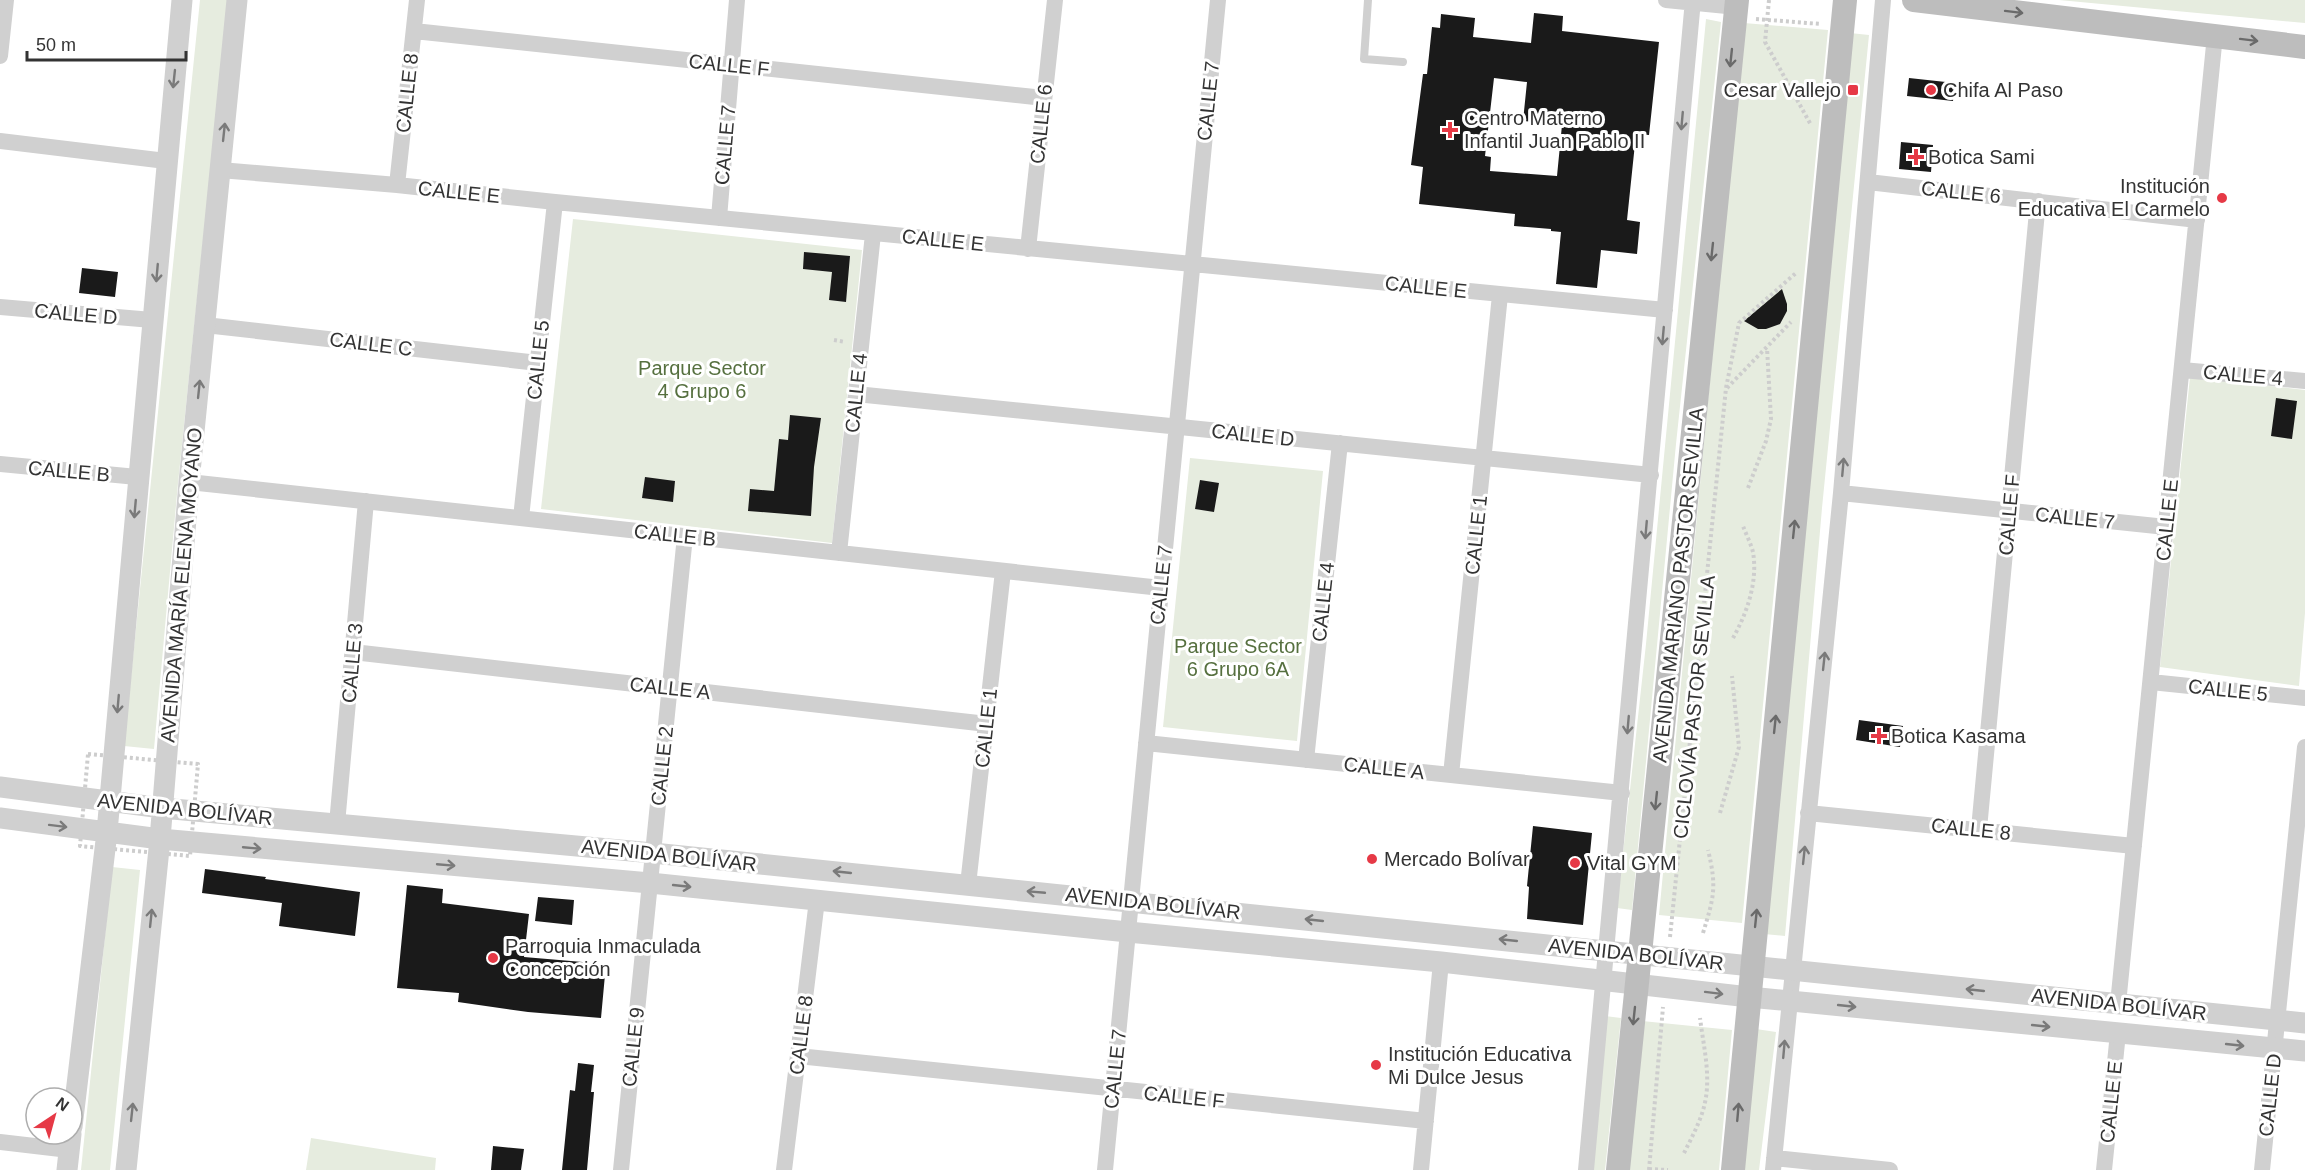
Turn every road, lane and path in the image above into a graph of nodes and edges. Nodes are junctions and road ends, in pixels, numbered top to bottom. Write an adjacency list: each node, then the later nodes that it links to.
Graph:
1 (6, 0): 21 (street)
2 (182, 0): 27 (street, one-way to 27)
3 (237, 0): 28 (street, AVENIDA MARÍA ELENA MOYANO, one-way to 3)
4 (417, 0): 18 (street, CALLE 8)
5 (737, 0): 23 (street, CALLE 7)
6 (1054, 0): 24 (street, CALLE 6)
7 (1218, 0): 37 (street, CALLE 7)
8 (1368, 0): 22 (lane)
9 (1666, 0): 14 (street)
10 (1769, 0): 16 (path)
11 (1845, 0): 17 (main road)
12 (1883, 0): 29 (street)
13 (1914, 0): 19 (main road, one-way to 19)
14 (1692, 1): 15 (street); 41 (street, AVENIDA MARIANO PASTOR SEVILLA, one-way to 41)
15 (1736, 8): 16 (path); 102 (main road, AVENIDA MARIANO PASTOR SEVILLA, one-way to 102)
16 (1767, 20): 17 (path); 25 (path)
17 (1843, 25): 105 (main road, one-way to 17)
18 (414, 31): 23 (street, CALLE F); 30 (street, CALLE 8)
19 (2215, 35): 20 (main road, one-way to 20); 34 (street, CALLE E)
20 (2305, 47)
21 (0, 56)
22 (1402, 62)
23 (732, 66): 24 (street, CALLE F); 33 (street, CALLE 7)
24 (1044, 98): 36 (street, CALLE 6)
25 (1814, 131)
26 (0, 141): 27 (street)
27 (166, 161): 43 (street, one-way to 43)
28 (220, 170): 30 (street, CALLE E); 44 (street, AVENIDA MARÍA ELENA MOYANO)
29 (1868, 182): 31 (street, CALLE 6); 59 (street, one-way to 29)
30 (398, 185): 32 (street, CALLE E)
31 (2038, 201): 34 (street, CALLE 6); 61 (street, CALLE F)
32 (555, 202): 33 (street, CALLE E); 46 (street, CALLE 5)
33 (719, 218): 35 (street, CALLE E)
34 (2196, 220): 47 (street, CALLE E)
35 (873, 234): 36 (street, CALLE E); 50 (street, CALLE 4)
36 (1028, 249): 37 (street, CALLE E)
37 (1192, 265): 39 (street, CALLE E); 51 (street, CALLE 7)
38 (1796, 282): 49 (path, CICLOVÍA PASTOR SEVILLA)
39 (1500, 295): 41 (street, CALLE E); 53 (street, CALLE 1)
40 (0, 307): 43 (street, CALLE D)
41 (1665, 310): 55 (street, AVENIDA MARIANO PASTOR SEVILLA, one-way to 55)
42 (1792, 311): 45 (path)
43 (152, 320): 56 (street)
44 (205, 325): 46 (street, CALLE C); 57 (street, AVENIDA MARÍA ELENA MOYANO, one-way to 44)
45 (1767, 348): 49 (path); 58 (path)
46 (538, 363): 62 (street, CALLE 5)
47 (2181, 370): 48 (street, CALLE 4); 64 (street, CALLE E)
48 (2305, 381)
49 (1726, 388): 103 (path, CICLOVÍA PASTOR SEVILLA)
50 (856, 394): 51 (street, CALLE D); 66 (street, CALLE 4)
51 (1177, 427): 52 (street, CALLE D); 68 (street, CALLE 7)
52 (1340, 443): 53 (street, CALLE D); 78 (street, CALLE 4)
53 (1484, 458): 55 (street, CALLE D); 79 (street, CALLE 1)
54 (0, 464): 56 (street, CALLE B)
55 (1651, 475): 81 (street, AVENIDA MARIANO PASTOR SEVILLA, one-way to 81)
56 (138, 477): 82 (street, one-way to 82)
57 (189, 482): 60 (street, CALLE B); 83 (street, AVENIDA MARÍA ELENA MOYANO)
58 (1748, 488)
59 (1841, 493): 61 (street, CALLE 7); 85 (street, one-way to 59)
60 (366, 501): 62 (street, CALLE B); 70 (street, CALLE 3)
61 (2009, 512): 64 (street, CALLE 7); 88 (street, CALLE F)
62 (521, 518): 65 (street, CALLE B)
63 (1743, 526): 69 (path)
64 (2166, 527): 72 (street, CALLE E)
65 (685, 536): 66 (street, CALLE B); 73 (street, CALLE 2)
66 (838, 553): 67 (street, CALLE B)
67 (1003, 571): 68 (street, CALLE B); 75 (street, CALLE 1)
68 (1161, 588): 76 (street, CALLE 7)
69 (1733, 638)
70 (353, 652): 73 (street, CALLE A); 87 (street, CALLE 3)
71 (1732, 676): 84 (path)
72 (2151, 682): 74 (street, CALLE 5); 91 (street, CALLE E)
73 (670, 688): 75 (street, CALLE A); 93 (street, CALLE 2)
74 (2305, 698)
75 (987, 724): 96 (street, CALLE 1)
76 (1146, 743): 78 (street, CALLE A); 98 (street, CALLE 7)
77 (2305, 747): 94 (street, CALLE D)
78 (1306, 760): 79 (street, CALLE A)
79 (1451, 775): 81 (street, CALLE A)
80 (0, 787): 82 (street, AVENIDA BOLÍVAR)
81 (1622, 794): 101 (street, AVENIDA MARIANO PASTOR SEVILLA)
82 (110, 801): 83 (street, AVENIDA BOLÍVAR); 89 (street)
83 (162, 808): 87 (street, AVENIDA BOLÍVAR); 90 (street, AVENIDA MARÍA ELENA MOYANO)
84 (1720, 813)
85 (1808, 813): 88 (street, CALLE 8); 106 (street, one-way to 85)
86 (0, 818): 89 (street, AVENIDA BOLÍVAR, one-way to 89)
87 (337, 824): 93 (street, AVENIDA BOLÍVAR)
88 (1979, 830): 91 (street, CALLE 8)
89 (107, 832): 90 (street, AVENIDA BOLÍVAR); 120 (street)
90 (160, 839): 95 (street, AVENIDA BOLÍVAR, one-way to 95); 128 (street, AVENIDA MARÍA ELENA MOYANO, one-way to 90)
91 (2134, 846): 112 (street, CALLE E)
92 (1708, 850): 100 (path)
93 (653, 853): 95 (street, CALLE 9); 96 (street, AVENIDA BOLÍVAR, one-way to 93)
94 (2300, 855): 114 (street, CALLE D)
95 (650, 883): 97 (street, AVENIDA BOLÍVAR, one-way to 97); 129 (street, CALLE 9)
96 (968, 885): 98 (street, AVENIDA BOLÍVAR, one-way to 96)
97 (817, 900): 99 (street, AVENIDA BOLÍVAR); 119 (street, CALLE 8)
98 (1131, 901): 99 (street, CALLE 7); 101 (street, AVENIDA BOLÍVAR, one-way to 98)
99 (1128, 932): 104 (street, AVENIDA BOLÍVAR); 121 (street, CALLE 7)
100 (1703, 933)
101 (1608, 950): 102 (street, AVENIDA BOLÍVAR); 107 (street, AVENIDA MARIANO PASTOR SEVILLA)
102 (1641, 954): 103 (street, AVENIDA BOLÍVAR); 108 (main road, AVENIDA MARIANO PASTOR SEVILLA)
103 (1668, 957): 105 (street, AVENIDA BOLÍVAR)
104 (1442, 962): 107 (street, AVENIDA BOLÍVAR); 122 (street)
105 (1752, 966): 106 (street, AVENIDA BOLÍVAR); 110 (main road)
106 (1792, 971): 111 (street); 112 (street, AVENIDA BOLÍVAR, one-way to 106)
107 (1605, 979): 108 (street, AVENIDA BOLÍVAR); 133 (street, AVENIDA MARIANO PASTOR SEVILLA)
108 (1637, 984): 109 (street, AVENIDA BOLÍVAR); 134 (main road, AVENIDA MARIANO PASTOR SEVILLA, one-way to 134)
109 (1665, 987): 110 (street, AVENIDA BOLÍVAR, one-way to 110); 127 (path)
110 (1749, 997): 111 (street, AVENIDA BOLÍVAR); 136 (main road, one-way to 110)
111 (1788, 1000): 116 (street, AVENIDA BOLÍVAR, one-way to 116); 126 (street, one-way to 111)
112 (2118, 1004): 114 (street, AVENIDA BOLÍVAR)
113 (1700, 1018): 125 (path)
114 (2278, 1020): 115 (street, AVENIDA BOLÍVAR); 117 (street, CALLE D)
115 (2305, 1023)
116 (2118, 1033): 117 (street, AVENIDA BOLÍVAR, one-way to 117); 138 (street, CALLE E)
117 (2275, 1049): 118 (street, AVENIDA BOLÍVAR); 139 (street, CALLE D)
118 (2305, 1052)
119 (798, 1056): 121 (street, CALLE F); 130 (street, CALLE 8)
120 (77, 1086)
121 (1113, 1090): 122 (street, CALLE F); 131 (street, CALLE 7)
122 (1426, 1121): 132 (street)
123 (0, 1142): 124 (street)
124 (69, 1151)
125 (1684, 1153)
126 (1773, 1164): 137 (street)
127 (1649, 1169): 135 (path)
128 (126, 1170)
129 (621, 1170)
130 (784, 1170)
131 (1105, 1170)
132 (1421, 1170)
133 (1587, 1170)
134 (1618, 1170)
135 (1668, 1170)
136 (1733, 1170)
137 (1890, 1170)
138 (2104, 1170)
139 (2262, 1170)

